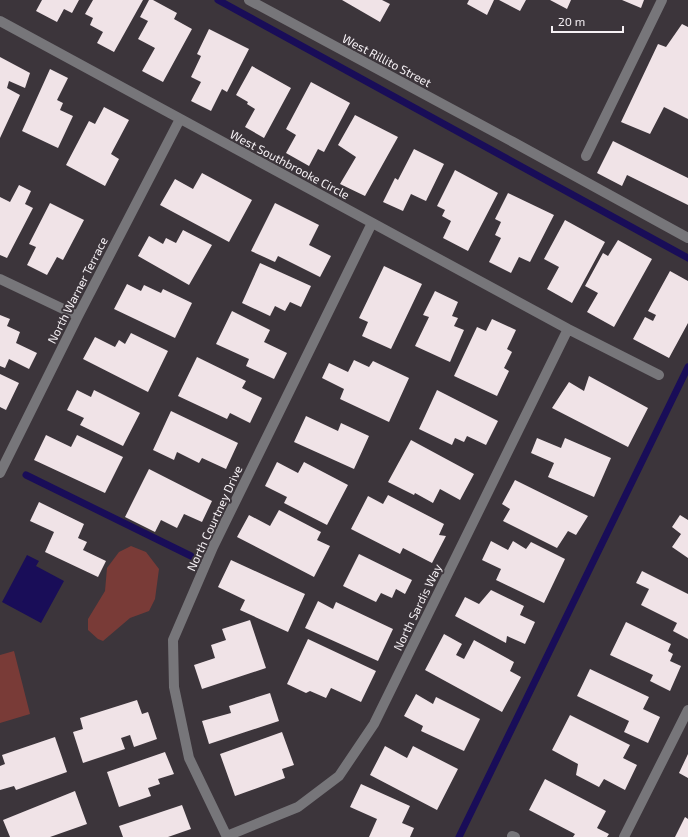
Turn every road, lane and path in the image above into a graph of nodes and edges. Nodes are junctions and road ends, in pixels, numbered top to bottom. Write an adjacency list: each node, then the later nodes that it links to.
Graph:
1 (249, 0): 7 (street, West Rillito Street)
2 (662, 0): 5 (street)
3 (0, 21): 4 (street, West Southbrooke Circle)
4 (180, 119): 6 (street, West Southbrooke Circle); 9 (street, North Warner Terrace)
5 (586, 156)
6 (372, 223): 10 (street, West Southbrooke Circle); 14 (street, North Courtney Drive)
7 (688, 238)
8 (0, 279): 9 (street)
9 (78, 316): 12 (street, North Warner Terrace)
10 (568, 329): 11 (street, West Southbrooke Circle); 14 (street, North Sardis Way)
11 (659, 375)
12 (0, 473)
13 (688, 710): 15 (street)
14 (227, 837)
15 (624, 837)

